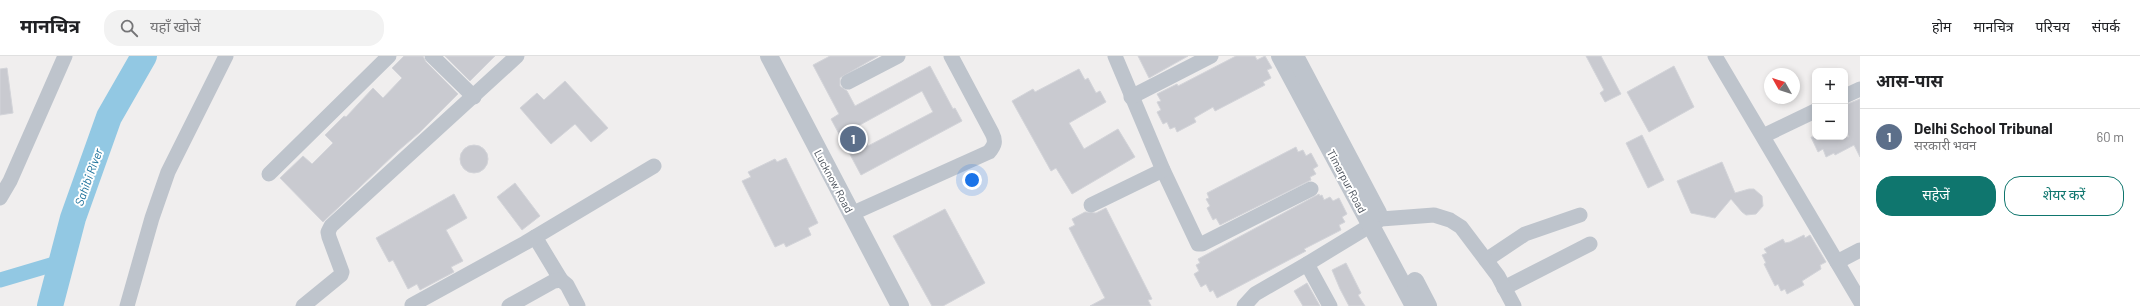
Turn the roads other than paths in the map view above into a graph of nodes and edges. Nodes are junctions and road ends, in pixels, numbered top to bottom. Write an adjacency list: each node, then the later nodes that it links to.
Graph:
1 (65, 56): 25 (street)
2 (226, 56): 40 (street)
3 (390, 56): 23 (street)
4 (432, 56): 17 (street)
5 (518, 56): 17 (street)
6 (768, 56): 27 (street, Lucknow Road)
7 (898, 56): 14 (street)
8 (951, 56): 27 (street)
9 (1114, 56): 18 (street)
10 (1211, 56): 18 (street)
11 (1280, 56): 29 (street, Timarpur Road)
12 (1295, 56): 29 (street, Timarpur Road)
13 (1715, 56): 20 (street)
14 (848, 82)
15 (1860, 89): 16 (street)
16 (1848, 95)
17 (474, 97): 41 (street)
18 (1131, 97): 22 (street)
19 (1812, 112): 20 (street)
20 (1763, 136): 34 (street)
21 (654, 166): 30 (street)
22 (1163, 170): 24 (street); 26 (street)
23 (269, 174)
24 (1311, 189)
25 (0, 198)
26 (1091, 205)
27 (851, 214): 44 (street, Lucknow Road)
28 (1580, 215): 33 (street)
29 (1376, 222): 33 (street); 35 (street); 47 (street, Timarpur Road); 48 (street, Timarpur Road)
30 (535, 237): 36 (street); 39 (street)
31 (1590, 244): 37 (street)
32 (1860, 250): 34 (street)
33 (1486, 260): 37 (street)
34 (1837, 262): 38 (street)
35 (1307, 264): 45 (street); 46 (street)
36 (561, 280): 42 (street); 43 (street)
37 (1504, 288): 49 (street)
38 (1859, 299)
39 (412, 305)
40 (127, 306)
41 (303, 306)
42 (509, 306)
43 (578, 306)
44 (900, 306)
45 (1244, 306)
46 (1330, 306)
47 (1414, 306)
48 (1428, 306)
49 (1514, 306)

